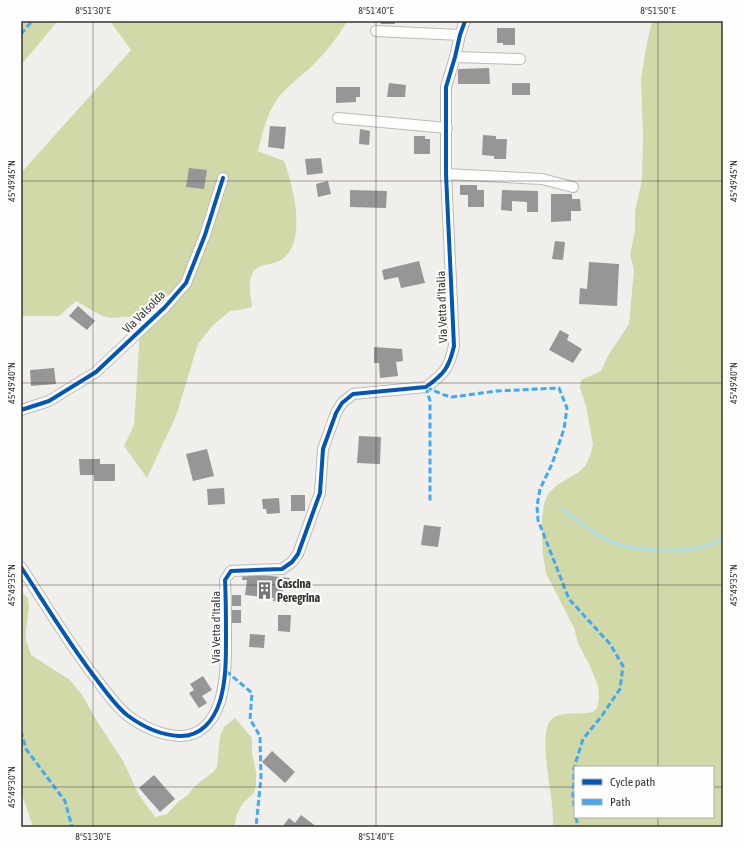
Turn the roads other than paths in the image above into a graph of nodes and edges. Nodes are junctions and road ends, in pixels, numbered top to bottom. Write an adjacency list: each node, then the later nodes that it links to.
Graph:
1 (465, 21): 3 (street, Via Vetta d'Italia)
2 (376, 31): 3 (street)
3 (460, 35): 4 (street, Via Vetta d'Italia)
4 (455, 57): 5 (street); 7 (street, Via Vetta d'Italia)
5 (520, 59)
6 (338, 118): 7 (street)
7 (447, 128): 8 (street, Via Vetta d'Italia)
8 (446, 174): 10 (street); 12 (street, Via Vetta d'Italia)
9 (223, 178): 11 (street, Via Valsolda)
10 (573, 187)
11 (21, 410)
12 (21, 567)

